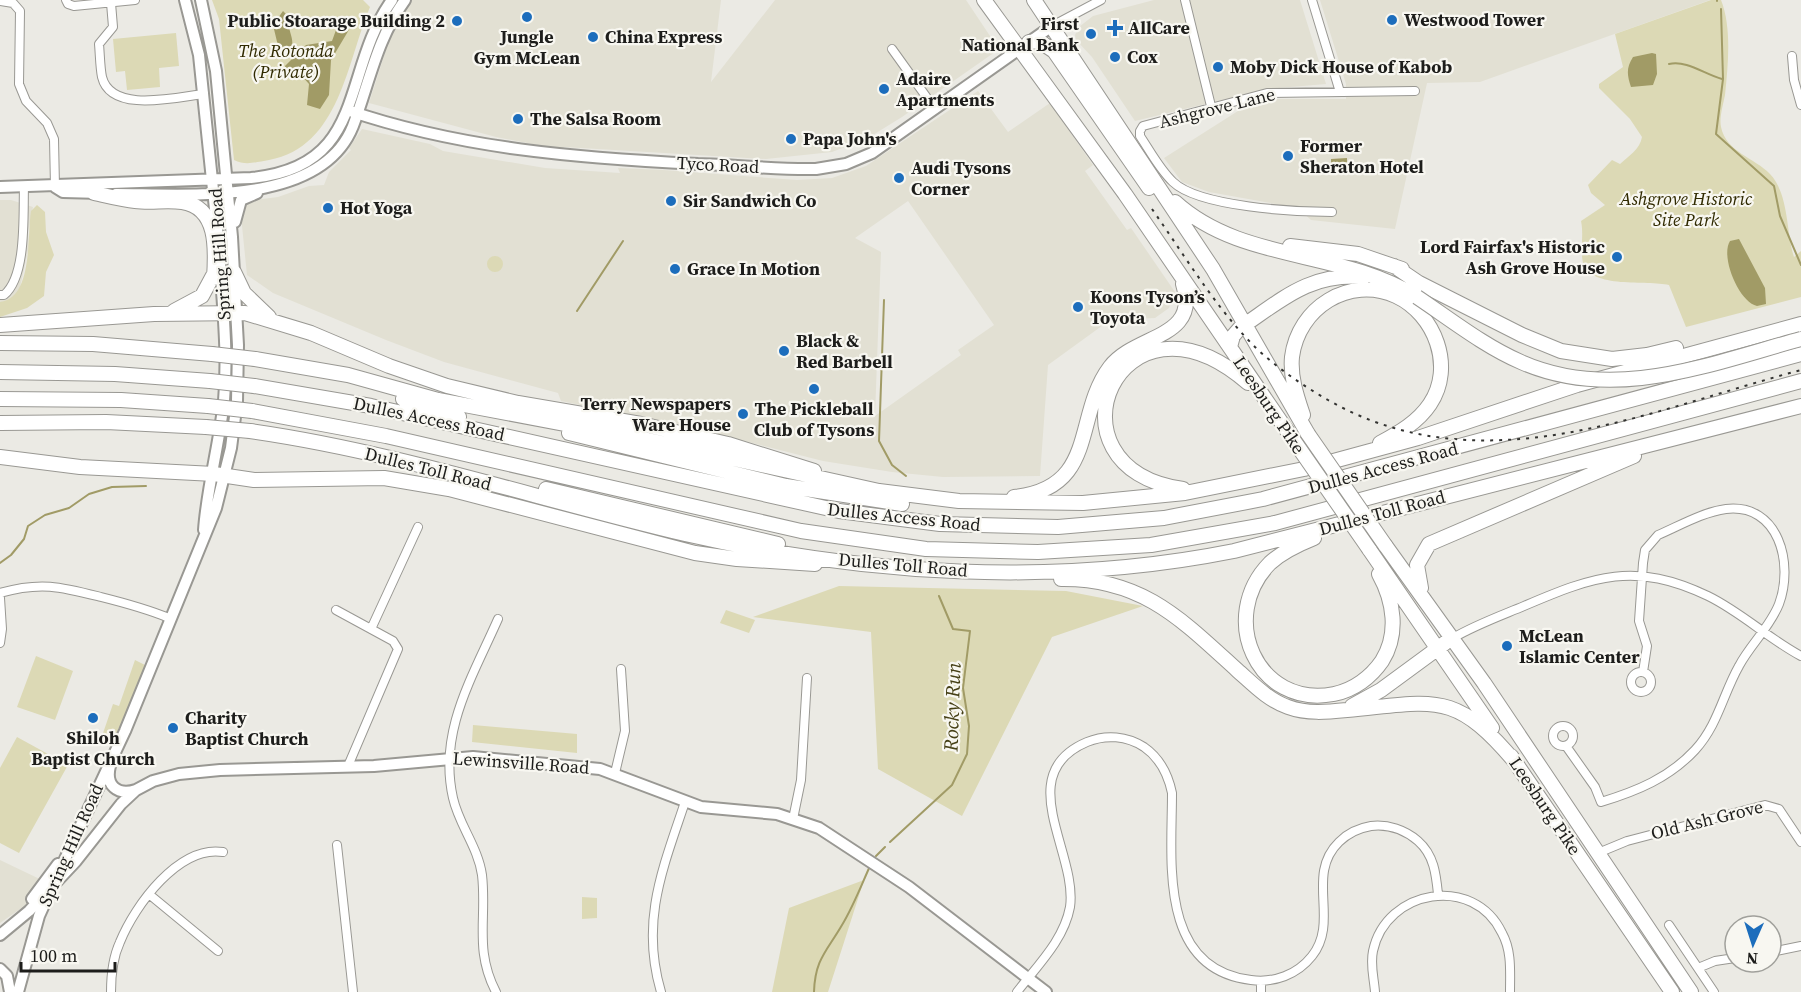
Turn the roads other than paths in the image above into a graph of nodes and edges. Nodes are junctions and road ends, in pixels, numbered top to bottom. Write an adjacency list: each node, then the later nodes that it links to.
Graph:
1 (0, 0): 31 (street)
2 (66, 0): 13 (street)
3 (135, 0): 13 (street)
4 (185, 0): 20 (main road)
5 (201, 0): 25 (main road)
6 (393, 0): 24 (main road, Spring Hill Road)
7 (405, 0): 24 (main road, Spring Hill Road)
8 (984, 0): 15 (highway, Leesburg Pike)
9 (1034, 0): 14 (highway, Leesburg Pike)
10 (1101, 0): 14 (street)
11 (1185, 0): 22 (street)
12 (1312, 0): 19 (street)
13 (111, 3): 20 (street)
14 (1052, 26): 15 (main road, Tyco Road); 26 (highway, Leesburg Pike)
15 (1024, 46): 23 (main road, Tyco Road); 38 (highway); 39 (highway, Leesburg Pike)
16 (892, 49): 23 (street)
17 (1792, 56): 21 (street)
18 (1414, 91): 19 (street, Ashgrove Lane)
19 (1340, 92): 22 (street, Ashgrove Lane)
20 (204, 94): 27 (main road)
21 (1801, 105)
22 (1211, 106): 34 (street, Ashgrove Lane)
23 (935, 109): 24 (main road, Tyco Road)
24 (352, 112): 25 (main road, Spring Hill Road); 28 (main road, Spring Hill Road)
25 (227, 179): 27 (main road, Spring Hill Road); 32 (main road)
26 (1155, 180): 36 (highway); 38 (highway, Leesburg Pike)
27 (214, 186): 31 (main road); 32 (main road); 33 (main road); 37 (main road, Spring Hill Road)
28 (275, 186): 32 (main road, Spring Hill Road); 35 (main road)
29 (0, 187): 30 (main road)
30 (24, 187): 31 (main road); 43 (street)
31 (55, 187): 33 (main road)
32 (228, 191): 35 (main road, Spring Hill Road)
33 (94, 193): 41 (highway)
34 (1332, 212)
35 (232, 237): 40 (main road, Spring Hill Road)
36 (1245, 242): 42 (highway); 47 (highway)
37 (219, 247): 41 (highway); 44 (main road, Spring Hill Road)
38 (1205, 257): 48 (highway, Leesburg Pike)
39 (1178, 271): 52 (highway, Leesburg Pike); 70 (highway)
40 (234, 272): 44 (main road, Spring Hill Road); 46 (highway)
41 (214, 278): 45 (highway)
42 (1392, 282): 48 (highway); 50 (highway, bridge)
43 (0, 296)
44 (230, 313): 45 (highway); 46 (highway); 67 (main road, Spring Hill Road)
45 (165, 314): 49 (highway)
46 (273, 321): 69 (highway)
47 (1801, 323): 65 (highway)
48 (1245, 324): 52 (highway); 62 (highway, Leesburg Pike)
49 (0, 325)
50 (1801, 339)
51 (0, 343): 54 (highway, bridge)
52 (1230, 347): 58 (highway, Leesburg Pike)
53 (1801, 354): 66 (highway, Dulles Access Road)
54 (256, 359): 60 (highway); 66 (highway)
55 (0, 372): 66 (highway, Dulles Access Road, bridge)
56 (1801, 381): 57 (highway, Dulles Access Road, bridge)
57 (0, 399)
58 (1267, 402): 68 (highway); 74 (highway, Leesburg Pike, bridge)
59 (1801, 406): 63 (highway, Dulles Toll Road)
60 (508, 414): 69 (highway); 71 (highway)
61 (0, 423): 75 (highway, Dulles Toll Road, bridge)
62 (1308, 434): 65 (highway); 79 (highway, Leesburg Pike, bridge)
63 (1657, 445): 72 (highway, Dulles Toll Road); 79 (highway)
64 (0, 456): 67 (highway)
65 (1351, 457): 68 (highway)
66 (674, 474)
67 (220, 475): 75 (highway); 82 (main road, Spring Hill Road)
68 (1215, 488): 71 (highway)
69 (879, 491): 70 (highway)
70 (959, 501): 71 (highway)
71 (1083, 503)
72 (1341, 524): 74 (highway); 76 (highway, Dulles Toll Road)
73 (418, 527): 84 (street)
74 (1371, 553): 88 (highway, Leesburg Pike)
75 (871, 565): 76 (highway, Dulles Toll Road)
76 (946, 571): 93 (highway)
77 (1642, 577): 85 (street); 85 (street); 86 (street); 91 (street)
78 (0, 593): 82 (street)
79 (1423, 596): 86 (highway, Leesburg Pike)
80 (0, 598): 87 (street)
81 (336, 609): 84 (street)
82 (169, 618): 96 (main road, Spring Hill Road)
83 (498, 620): 95 (street)
84 (371, 629): 98 (street)
85 (1762, 632): 89 (street); 94 (street)
86 (1453, 638): 88 (highway); 107 (highway, Leesburg Pike)
87 (0, 643)
88 (1438, 648): 93 (highway); 97 (highway, Leesburg Pike)
89 (1801, 656)
90 (621, 669): 99 (street)
91 (1643, 672)
92 (807, 678): 102 (street)
93 (1336, 711): 97 (highway)
94 (1566, 746)
95 (449, 758): 98 (main road, Lewinsville Road); 99 (main road, Lewinsville Road); 126 (street)
96 (112, 759): 100 (main road); 103 (main road, Spring Hill Road)
97 (1516, 763): 133 (highway, Leesburg Pike)
98 (348, 766): 100 (main road, Lewinsville Road)
99 (615, 773): 101 (main road, Lewinsville Road)
100 (136, 790): 108 (main road, Lewinsville Road)
101 (685, 802): 102 (main road, Lewinsville Road); 127 (street)
102 (793, 819): 120 (main road, Lewinsville Road)
103 (79, 830): 108 (main road, Spring Hill Road); 112 (main road)
104 (1801, 842): 107 (street, Old Ash Grove)
105 (337, 845): 125 (street)
106 (223, 852): 110 (street)
107 (1598, 853): 134 (highway, Leesburg Pike)
108 (51, 887): 112 (main road, Lewinsville Road); 123 (main road, Spring Hill Road)
109 (1438, 894): 121 (street); 131 (street); 132 (street)
110 (150, 895): 116 (street); 124 (street)
111 (1669, 925): 118 (street)
112 (11, 928): 113 (main road, Lewinsville Road)
113 (0, 935)
114 (1801, 946): 115 (street)
115 (1783, 950)
116 (218, 951)
117 (1723, 960): 118 (street)
118 (1698, 968): 135 (street)
119 (0, 969): 122 (main road)
120 (1028, 978): 121 (street); 128 (street); 129 (main road, Lewinsville Road)
121 (1261, 981): 130 (street)
122 (10, 992)
123 (18, 992)
124 (111, 992)
125 (353, 992)
126 (496, 992)
127 (661, 992)
128 (1017, 992)
129 (1046, 992)
130 (1261, 992)
131 (1375, 992)
132 (1510, 992)
133 (1672, 992)
134 (1691, 992)
135 (1714, 992)

